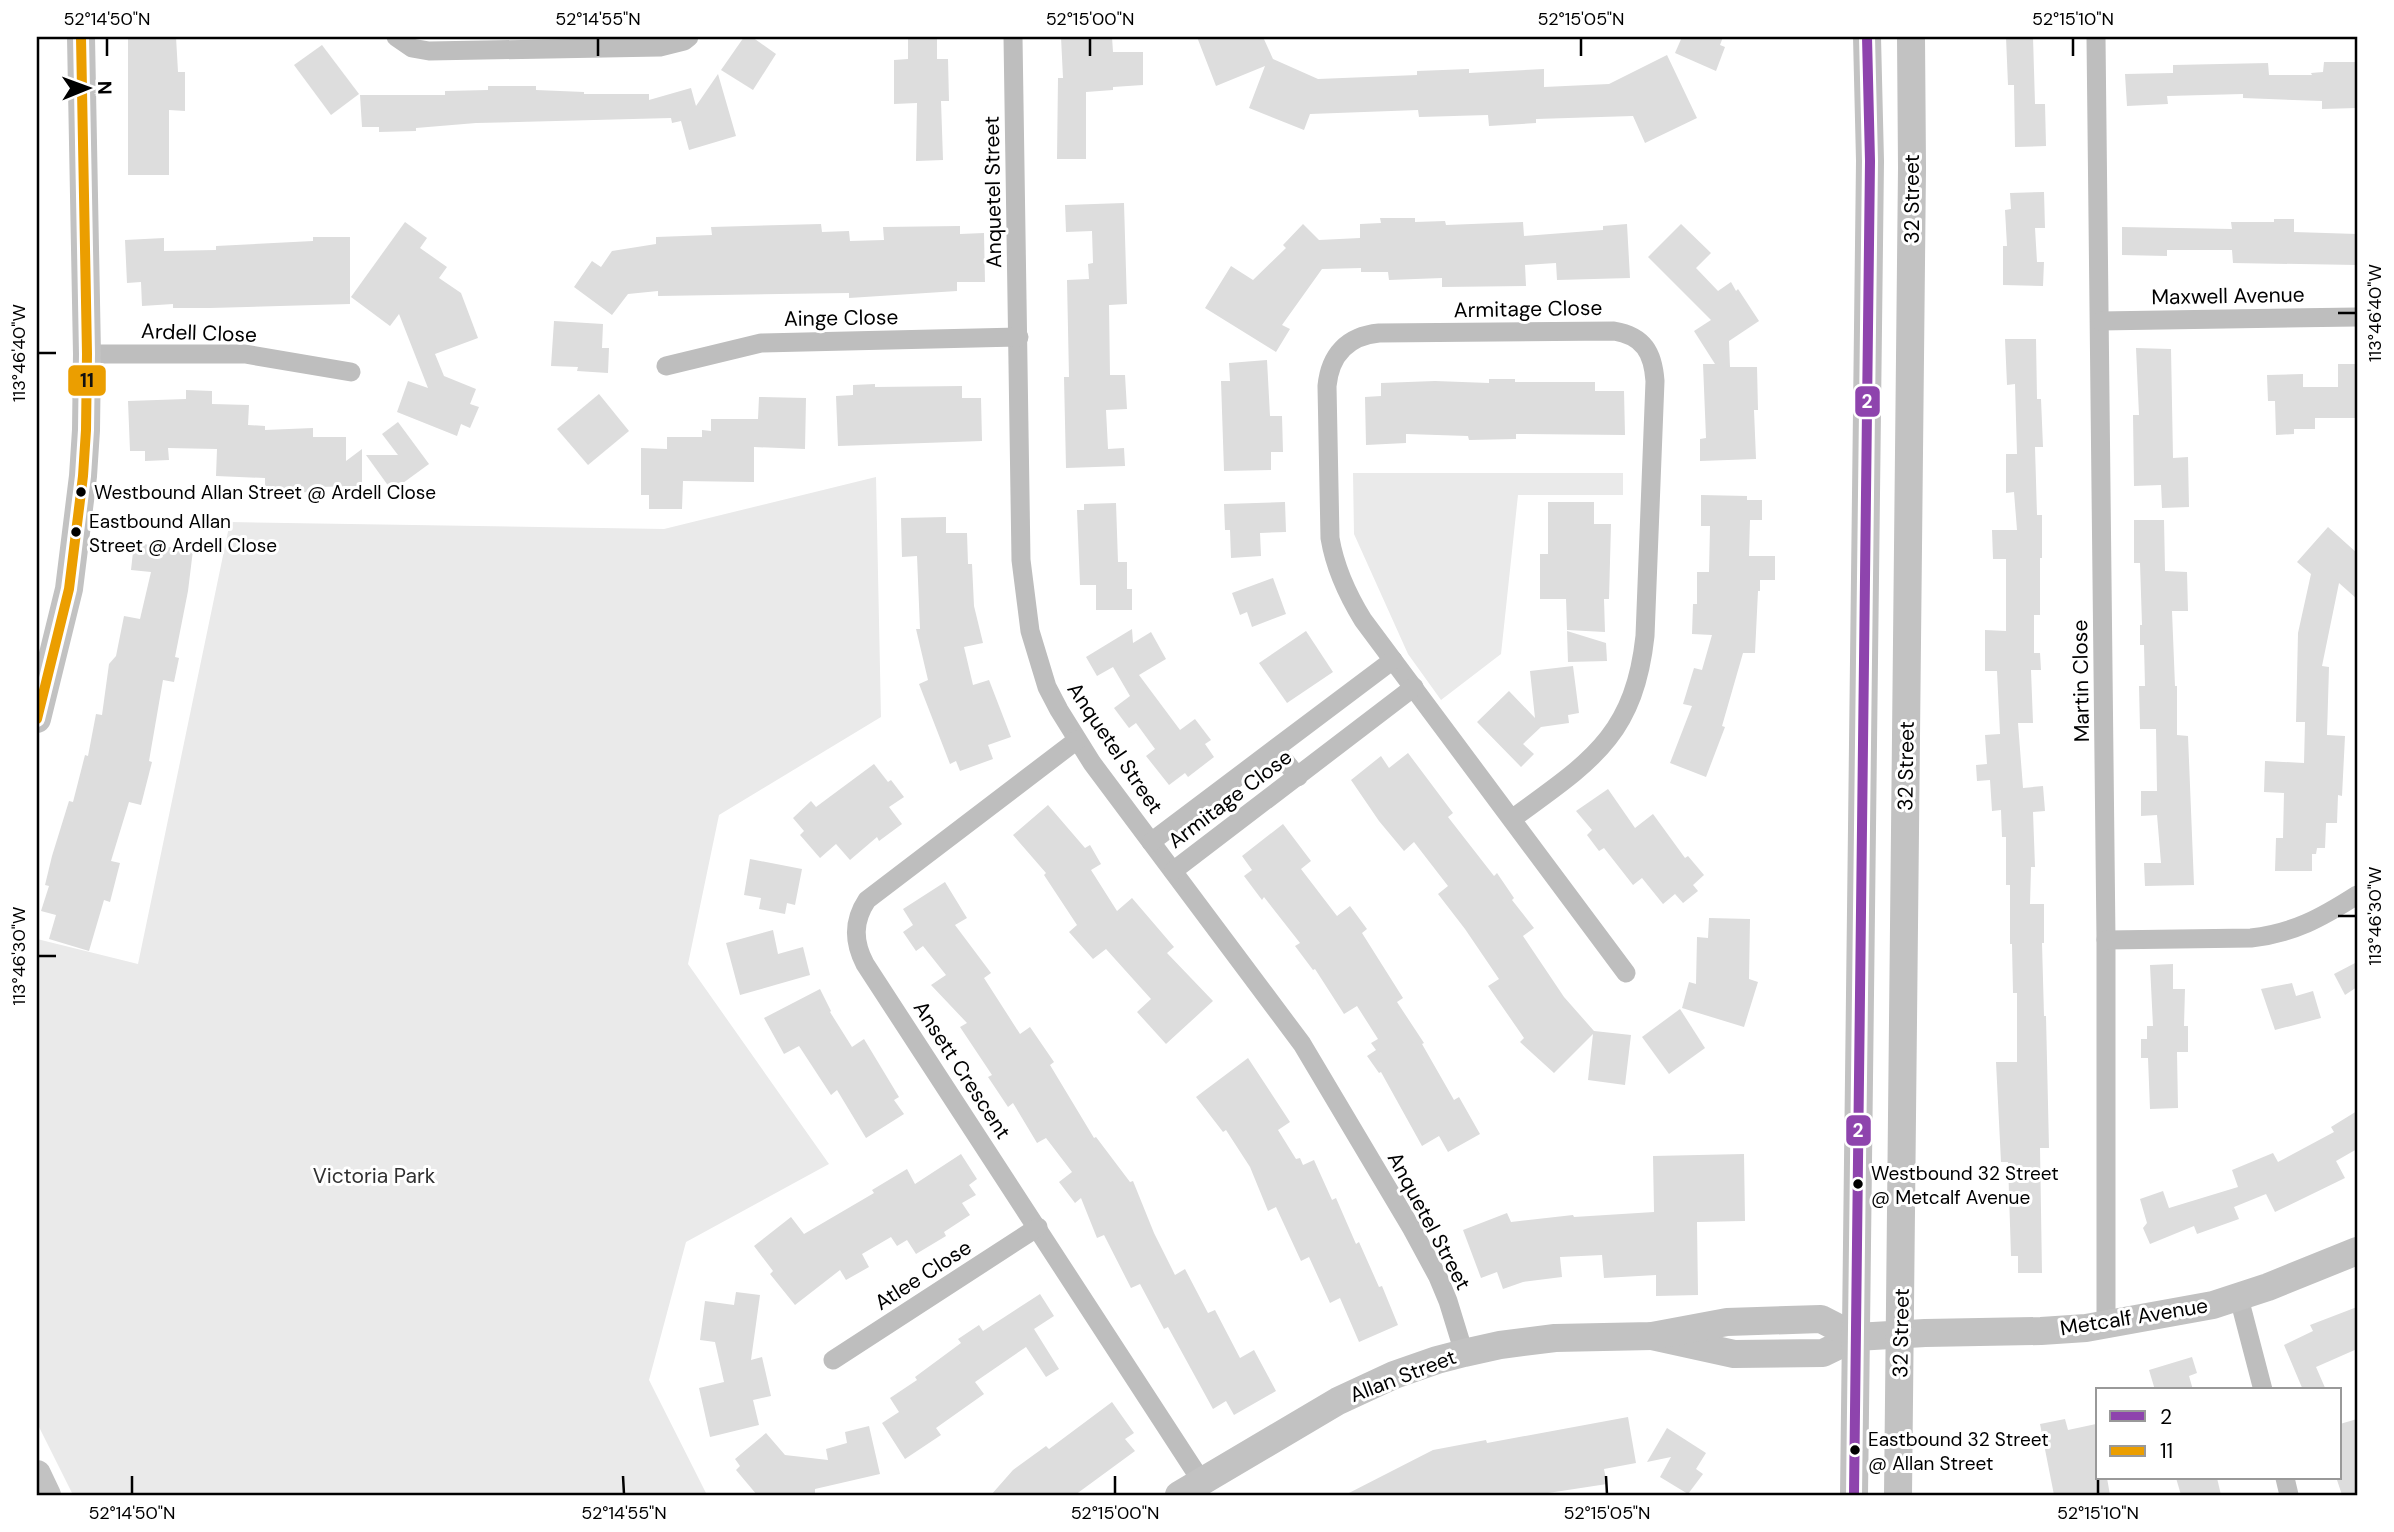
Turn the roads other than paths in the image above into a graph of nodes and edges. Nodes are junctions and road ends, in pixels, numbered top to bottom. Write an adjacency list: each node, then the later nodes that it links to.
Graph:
1 (81, 37): 11 (main road)
2 (396, 37): 3 (street)
3 (689, 37)
4 (1013, 37): 10 (street, Anquetel Street)
5 (1867, 37): 31 (main road, 32 Street)
6 (1911, 37): 30 (main road, 32 Street)
7 (2096, 37): 9 (street, Martin Close)
8 (2357, 317): 9 (street, Maxwell Avenue)
9 (2100, 321): 24 (street, Martin Close)
10 (1019, 337): 12 (street, Ainge Close); 17 (street, Anquetel Street)
11 (87, 354): 13 (street, Ardell Close); 16 (main road)
12 (666, 366)
13 (351, 372)
14 (1393, 660): 15 (street, Armitage Close); 18 (street, Armitage Close); 20 (street, Armitage Close)
15 (1414, 687): 19 (street, Armitage Close); 20 (street, Armitage Close)
16 (37, 719)
17 (1077, 740): 21 (street, Anquetel Street); 26 (street, Ansett Crescent)
18 (1275, 749): 19 (street); 21 (street, Armitage Close)
19 (1298, 777): 22 (street, Armitage Close)
20 (1512, 819): 25 (street, Armitage Close)
21 (1151, 842): 22 (street, Anquetel Street)
22 (1173, 871): 32 (street, Anquetel Street)
23 (2357, 895): 24 (street)
24 (2106, 940): 29 (street, Martin Close)
25 (1626, 973)
26 (1038, 1227): 33 (street, Atlee Close); 36 (street, Ansett Crescent)
27 (2357, 1251): 28 (main road, Metcalf Avenue)
28 (2239, 1298): 29 (main road, Metcalf Avenue); 34 (street)
29 (2106, 1325): 30 (main road, Metcalf Avenue)
30 (1901, 1335): 31 (main road, Metcalf Avenue); 39 (main road, 32 Street)
31 (1856, 1337): 32 (main road, Allan Street); 38 (main road, 32 Street)
32 (1464, 1353): 36 (main road, Allan Street)
33 (834, 1360)
34 (2262, 1388)
35 (37, 1474): 37 (main road)
36 (1190, 1488)
37 (47, 1495)
38 (1854, 1495)
39 (1898, 1495)

